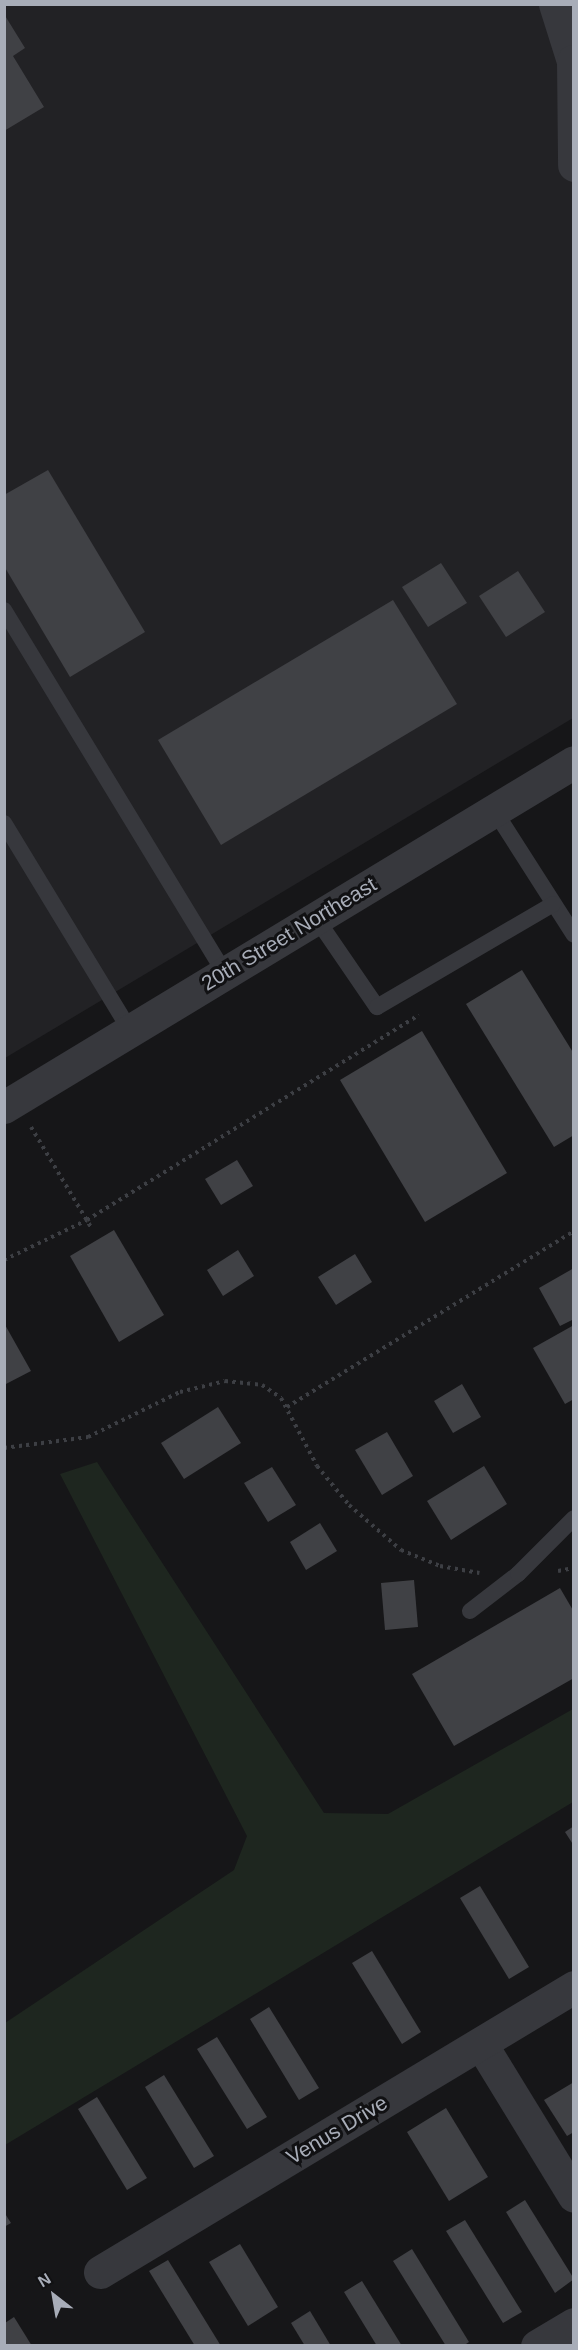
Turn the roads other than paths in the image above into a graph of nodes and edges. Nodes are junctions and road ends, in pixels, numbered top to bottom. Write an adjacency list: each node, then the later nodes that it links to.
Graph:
1 (555, 4): 2 (street)
2 (573, 165)
3 (4, 610): 10 (lane)
4 (573, 762): 5 (street, 20th Street Northeast)
5 (494, 810): 7 (lane); 8 (street, 20th Street Northeast)
6 (4, 823): 11 (lane)
7 (553, 904): 8 (lane); 9 (lane)
8 (316, 918): 10 (street, 20th Street Northeast)
9 (573, 935)
10 (225, 974): 11 (street, 20th Street Northeast)
11 (130, 1030): 12 (street, 20th Street Northeast)
12 (10, 1104)
13 (573, 1518): 14 (lane)
14 (470, 1611)
15 (573, 1987): 16 (street, Venus Drive)
16 (481, 2044): 17 (street); 18 (street, Venus Drive)
17 (573, 2196)
18 (100, 2272)
19 (573, 2324): 20 (street)
20 (537, 2346)

